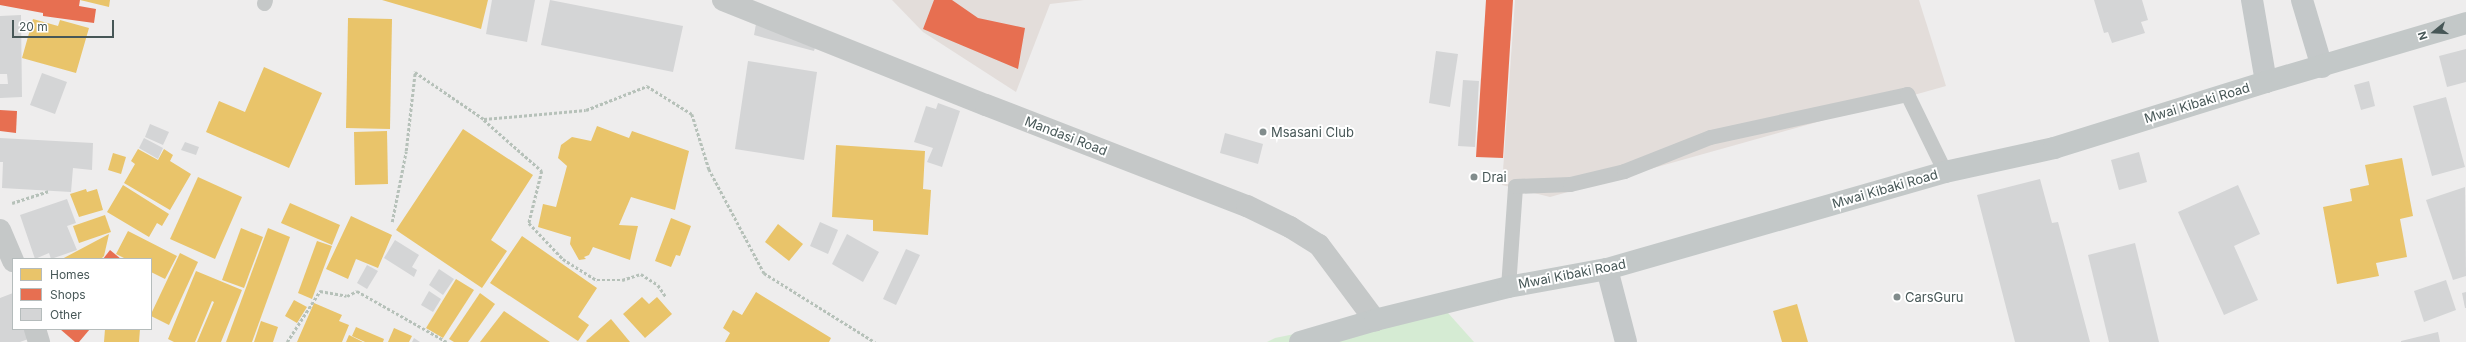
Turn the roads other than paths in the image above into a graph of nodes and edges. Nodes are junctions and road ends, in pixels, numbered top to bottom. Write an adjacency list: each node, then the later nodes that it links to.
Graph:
1 (723, 0): 12 (street, Mandasi Road)
2 (2252, 0): 6 (street)
3 (2302, 0): 5 (street)
4 (2466, 23): 5 (main road, Mwai Kibaki Road)
5 (2322, 67): 6 (main road, Mwai Kibaki Road)
6 (2266, 82): 7 (main road, Mwai Kibaki Road)
7 (1945, 172): 10 (main road, Mwai Kibaki Road); 11 (lane)
8 (0, 230): 9 (street)
9 (12, 259)
10 (1607, 269): 11 (main road, Mwai Kibaki Road); 16 (street)
11 (1508, 287): 12 (main road, Mwai Kibaki Road)
12 (1375, 320): 15 (main road, Mwai Kibaki Road)
13 (36, 330): 14 (street)
14 (39, 342)
15 (1300, 342)
16 (1626, 342)

